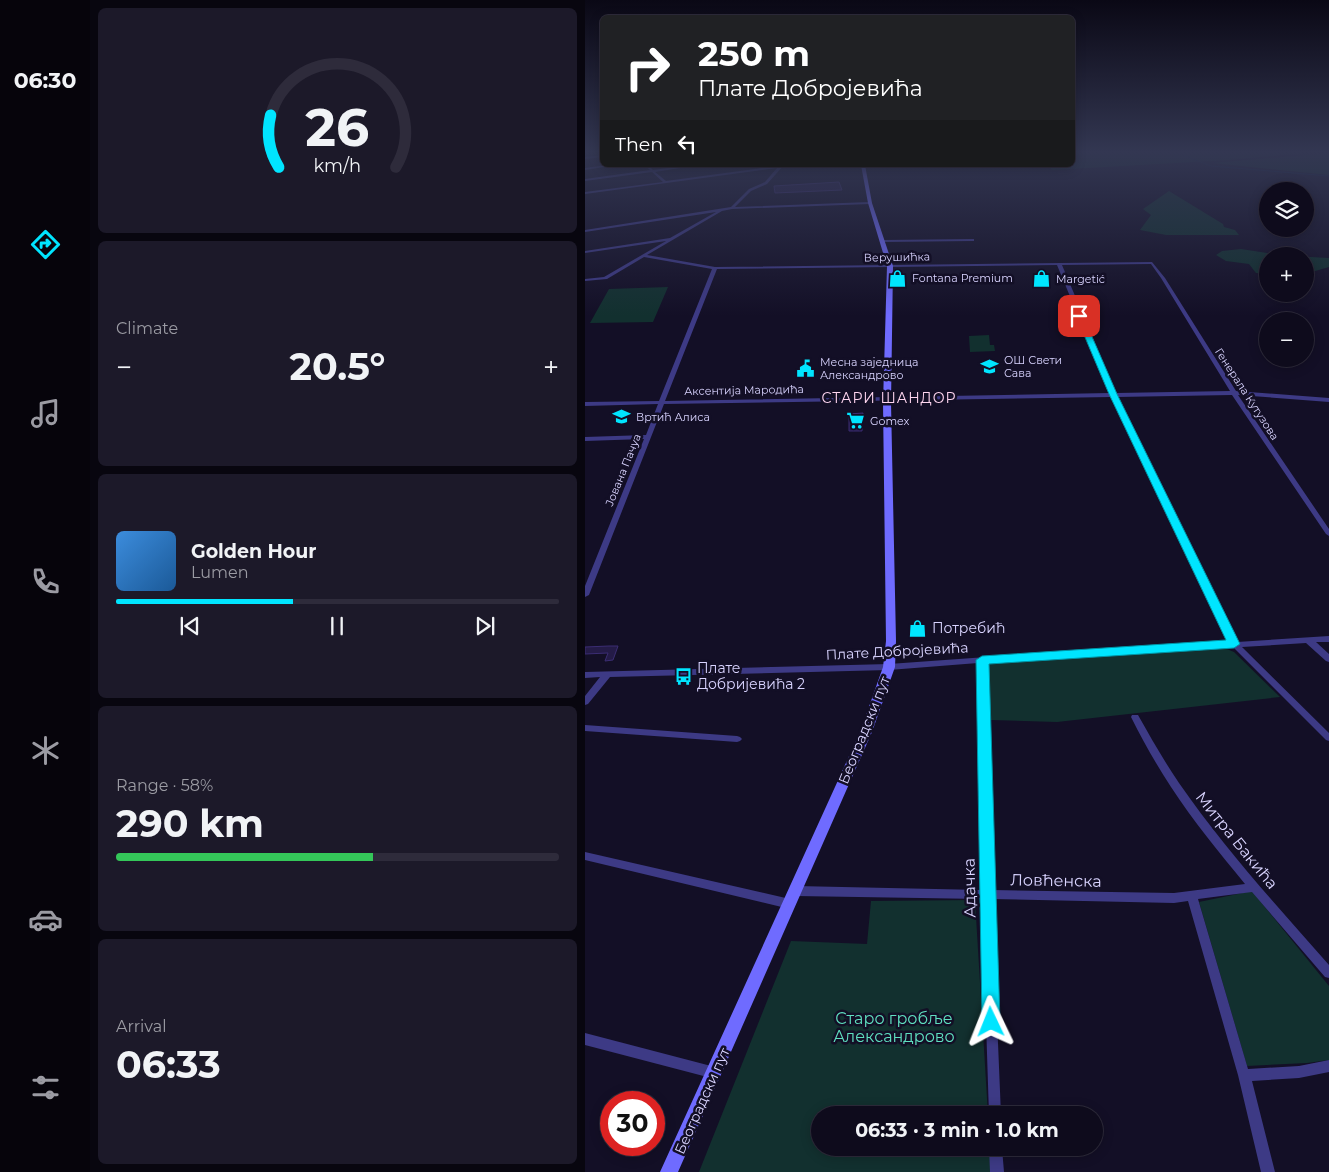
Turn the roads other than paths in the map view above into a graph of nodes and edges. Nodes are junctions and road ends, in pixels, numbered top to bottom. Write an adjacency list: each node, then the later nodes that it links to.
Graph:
1 (768, 207): 3 (street)
2 (871, 207): 8 (main road, Београдски пут)
3 (732, 208): 4 (street)
4 (723, 209): 5 (street); 6 (street)
5 (585, 230)
6 (674, 238): 9 (street); 10 (street)
7 (973, 240): 8 (street)
8 (883, 241): 13 (main road, Београдски пут)
9 (585, 252)
10 (644, 256): 14 (street, Верушићка); 15 (street)
11 (1152, 263): 12 (street, Верушићка); 16 (street, Генерала Кутузова)
12 (1059, 264): 13 (street, Верушићка); 17 (street)
13 (890, 266): 14 (street, Верушићка); 18 (main road, Београдски пут)
14 (715, 268): 20 (street, Јована Пачуа)
15 (585, 280)
16 (1233, 393): 17 (street, Аксентија Мародића); 19 (street, Аксентија Мародића); 24 (street, Генерала Кутузова)
17 (1113, 394): 18 (street, Аксентија Мародића); 28 (street)
18 (887, 397): 20 (street, Аксентија Мародића); 31 (main road, Београдски пут)
19 (1329, 400)
20 (663, 402): 21 (street, Аксентија Мародића); 22 (street, Јована Пачуа)
21 (585, 404)
22 (646, 437): 23 (street); 25 (street, Јована Пачуа)
23 (585, 439)
24 (1329, 534)
25 (585, 596)
26 (1329, 639): 27 (street, Плате Добројевића)
27 (1308, 640): 28 (street, Плате Добројевића); 29 (street)
28 (1234, 644): 30 (street, Плате Добројевића); 37 (street)
29 (1329, 659)
30 (982, 660): 31 (street, Плате Добројевића); 41 (street, Адачка)
31 (889, 667): 33 (street, Плате Добројевића); 42 (main road, Београдски пут)
32 (585, 675): 33 (street, Плате Добројевића)
33 (607, 675): 34 (street)
34 (585, 702)
35 (1135, 717): 40 (street, Митра Бакића)
36 (585, 728): 38 (street)
37 (1329, 738)
38 (737, 739)
39 (585, 856): 42 (street, Ловћенска)
40 (1255, 887): 43 (street, Ловћенска); 44 (street, Митра Бакића)
41 (987, 895): 42 (street, Ловћенска); 43 (street, Ловћенска); 49 (street, Адачка)
42 (793, 897): 47 (main road, Београдски пут)
43 (1192, 897): 48 (street)
44 (1329, 973)
45 (585, 1039): 47 (street)
46 (1329, 1066): 48 (street)
47 (715, 1073): 51 (main road, Београдски пут)
48 (1244, 1075): 53 (street)
49 (995, 1106)
50 (996, 1156): 52 (street)
51 (669, 1172)
52 (997, 1172)
53 (1268, 1172)

